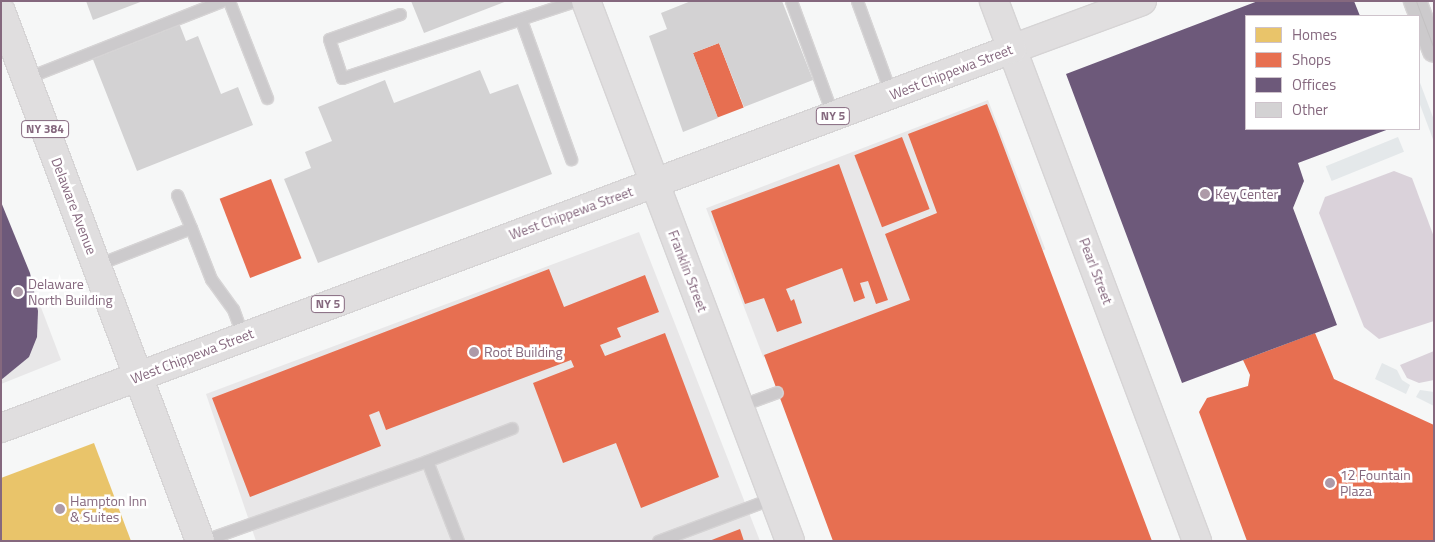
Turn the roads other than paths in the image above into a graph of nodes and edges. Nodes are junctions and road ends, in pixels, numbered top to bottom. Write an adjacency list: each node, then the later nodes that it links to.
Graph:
1 (221, 1): 14 (lane)
2 (229, 1): 16 (lane)
3 (791, 1): 17 (lane)
4 (857, 1): 15 (lane)
5 (994, 1): 12 (main road, Pearl Street)
6 (1142, 1): 12 (main road, West Chippewa Street)
7 (1415, 1): 13 (street)
8 (588, 2): 11 (lane); 19 (main road, Franklin Street)
9 (1, 12): 14 (main road, Delaware Avenue / NY 384)
10 (400, 14): 11 (lane)
11 (521, 20): 18 (lane)
12 (1012, 49): 15 (main road, West Chippewa Street / NY 5); 35 (main road, Pearl Street)
13 (1434, 51)
14 (15, 64): 22 (main road, Delaware Avenue / NY 384)
15 (891, 94): 17 (main road, West Chippewa Street / NY 5)
16 (267, 98)
17 (833, 116): 19 (main road, West Chippewa Street / NY 5)
18 (572, 159)
19 (655, 182): 23 (main road, West Chippewa Street / NY 5); 26 (main road, Franklin Street)
20 (177, 195): 21 (lane)
21 (190, 228): 22 (lane); 23 (lane)
22 (96, 265): 24 (main road, Delaware Avenue / NY 384)
23 (243, 336): 24 (main road, West Chippewa Street / NY 5)
24 (138, 376): 27 (main road, West Chippewa Street / NY 5); 31 (main road, Delaware Avenue / NY 384)
25 (778, 392): 26 (lane)
26 (739, 406): 30 (main road, Franklin Street)
27 (1, 428)
28 (512, 428): 29 (lane)
29 (427, 461): 31 (lane); 32 (lane)
30 (774, 498): 33 (lane); 34 (main road, Franklin Street)
31 (201, 541)
32 (458, 541)
33 (658, 541)
34 (790, 541)
35 (1197, 541)

